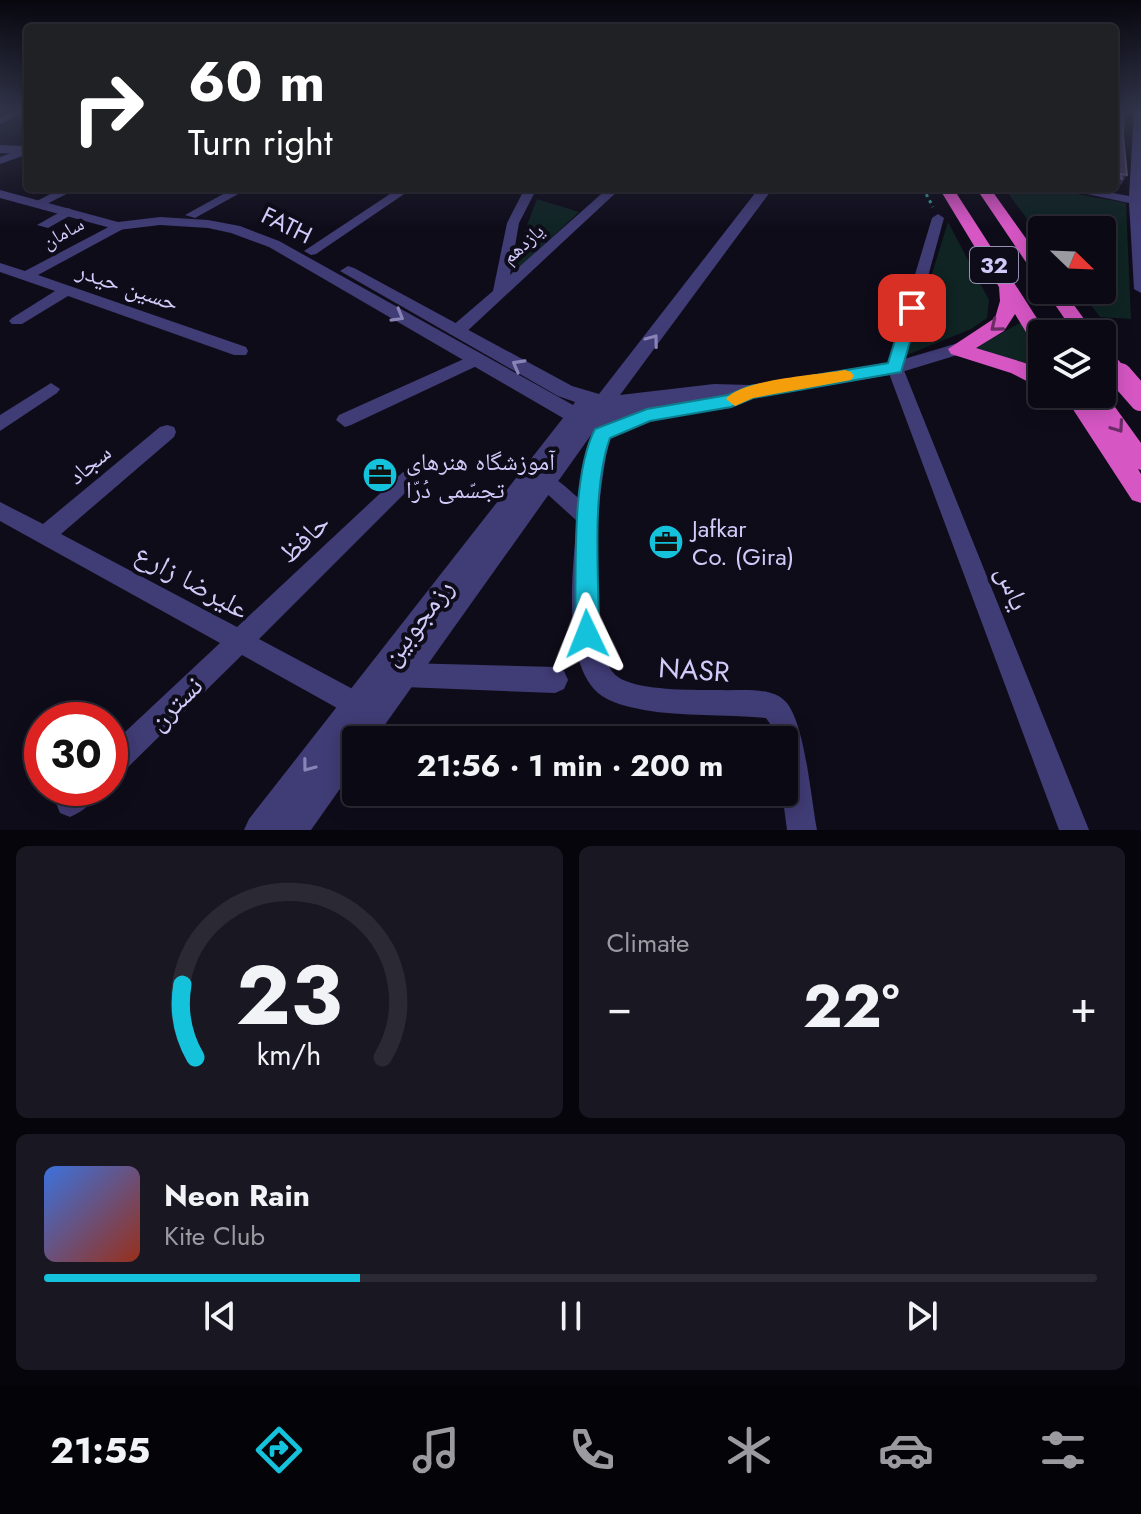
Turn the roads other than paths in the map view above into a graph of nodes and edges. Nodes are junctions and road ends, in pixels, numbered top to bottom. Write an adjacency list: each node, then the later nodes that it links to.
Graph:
1 (1139, 150): 16 (street)
2 (24, 152): 3 (street)
3 (0, 161)
4 (63, 192): 17 (street)
5 (235, 192): 19 (street)
6 (395, 192): 25 (street)
7 (529, 192): 31 (street)
8 (611, 192): 31 (street, یازدهم)
9 (763, 192): 47 (street, رزمجوبین, one-way to 9)
10 (950, 192): 28 (highway, 32)
11 (951, 192): 33 (highway)
12 (988, 192): 23 (highway, 32)
13 (988, 192): 24 (highway)
14 (1087, 192): 16 (street)
15 (0, 194): 17 (street, FATH)
16 (1138, 201): 29 (street)
17 (37, 204): 18 (street, FATH)
18 (67, 212): 21 (street); 22 (street, FATH)
19 (185, 218): 22 (street, FATH); 25 (street, FATH)
20 (938, 218): 39 (street)
21 (43, 225)
22 (118, 226): 27 (street, سامان)
23 (1028, 247)
24 (1028, 252)
25 (305, 255): 35 (street, FATH)
26 (0, 267): 27 (street, حسین حیدر)
27 (26, 276): 30 (street, حسین حیدر)
28 (1007, 287): 32 (highway, 32); 36 (highway, one-way to 36)
29 (1141, 289)
30 (67, 290): 34 (street); 37 (street, حسین حیدر)
31 (500, 291): 35 (street, یازدهم)
32 (1028, 320)
33 (1042, 320)
34 (17, 321)
35 (451, 337): 38 (street, FATH); 47 (street, FATH, one-way to 35)
36 (958, 349): 39 (street); 41 (highway)
37 (240, 351)
38 (475, 360): 47 (street, FATH); 48 (street)
39 (895, 368): 43 (street); 66 (street, یاس)
40 (1116, 373): 44 (highway, bridge)
41 (1028, 374)
42 (51, 389): 49 (street)
43 (750, 392): 47 (street); 47 (street)
44 (1141, 404)
45 (1086, 408): 54 (highway)
46 (1090, 408): 51 (highway, one-way to 51)
47 (593, 415): 53 (street, رزمجوبین); 55 (street, NASR); 61 (street, رزمجوبین)
48 (345, 420)
49 (0, 424)
50 (167, 432): 57 (street, سجاد)
51 (1141, 461)
52 (410, 478): 58 (street, حافظ)
53 (544, 482): 55 (street); 59 (street, رزمجوبین)
54 (1141, 493)
55 (588, 518): 65 (street, NASR)
56 (5, 520): 57 (street, علیرضا زارع)
57 (45, 535): 58 (street, علیرضا زارع)
58 (239, 641): 61 (street, علیرضا زارع); 62 (street, نسترن)
59 (404, 675): 60 (street); 61 (street, رزمجوبین)
60 (555, 680)
61 (365, 709): 63 (street, رزمجوبین, one-way to 63); 64 (street, رزمجوبین)
62 (128, 748)
63 (260, 830)
64 (291, 830)
65 (802, 830)
66 (1074, 830)

